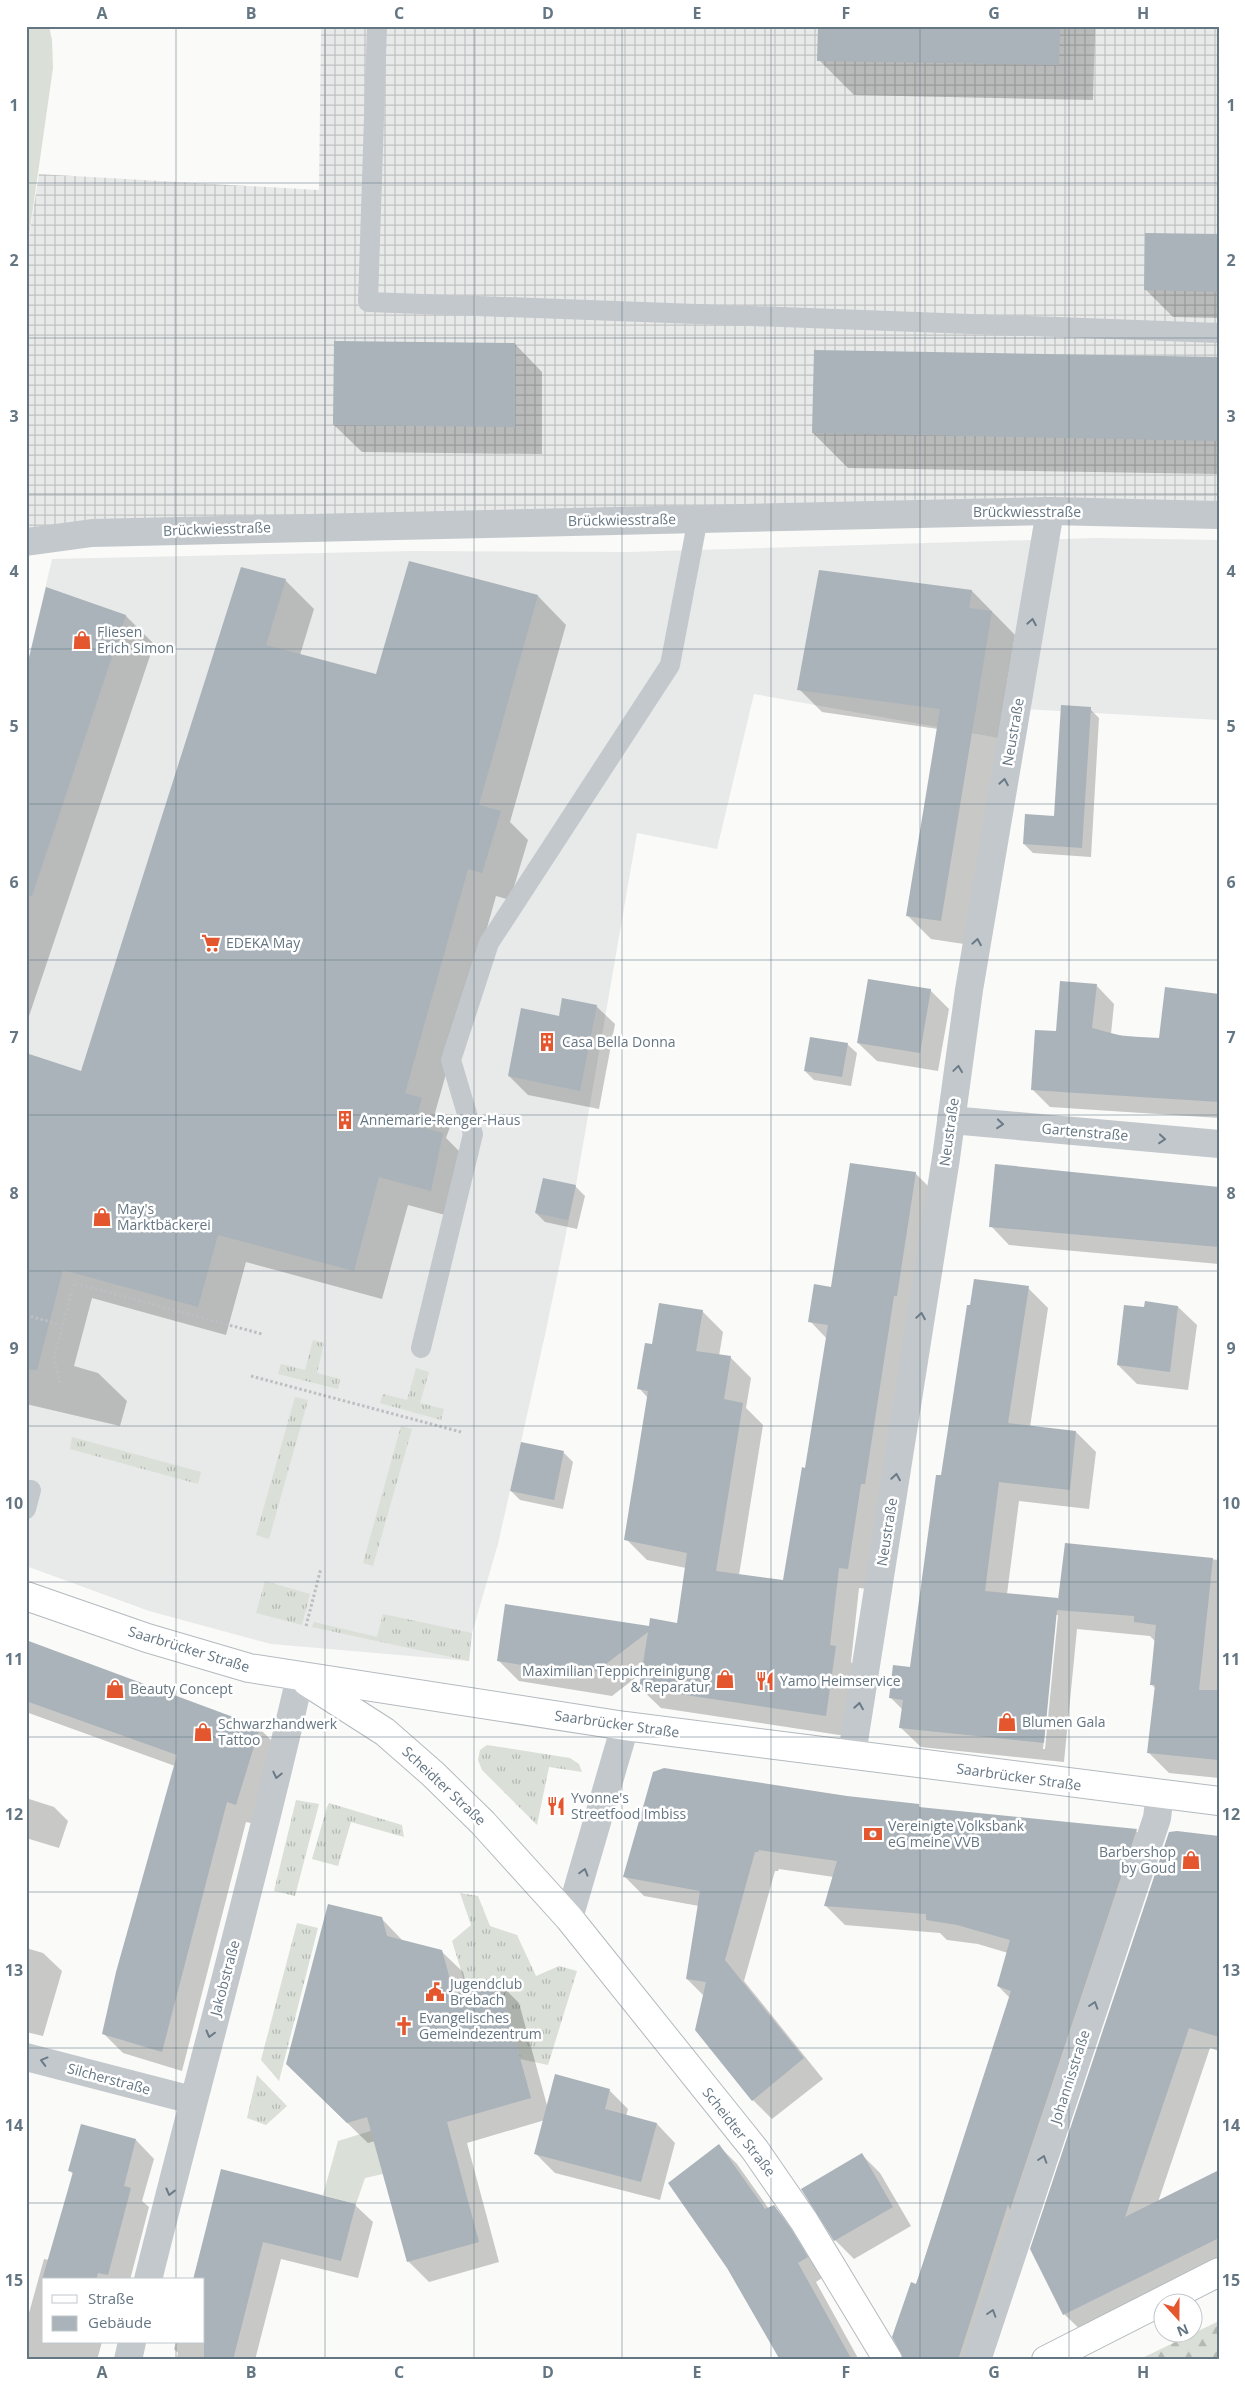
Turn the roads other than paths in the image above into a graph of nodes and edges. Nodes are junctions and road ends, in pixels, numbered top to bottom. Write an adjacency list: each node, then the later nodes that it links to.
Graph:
1 (377, 26): 2 (lane)
2 (1219, 333)
3 (1050, 511): 4 (street, Brückwiesstraße); 5 (street, Brückwiesstraße); 7 (street, Neustraße, one-way to 3)
4 (1219, 515)
5 (698, 518): 6 (street, Brückwiesstraße); 9 (lane)
6 (26, 542)
7 (951, 1120): 8 (street, Gartenstraße, one-way to 8); 13 (street, Neustraße, one-way to 7)
8 (1219, 1144)
9 (421, 1348)
10 (26, 1596): 11 (main road, Saarbrücker Straße)
11 (300, 1677): 12 (main road, Saarbrücker Straße); 16 (main road, Scheidter Straße); 18 (street, Jakobstraße, one-way to 18)
12 (625, 1726): 13 (main road, Saarbrücker Straße); 16 (street, one-way to 12)
13 (852, 1754): 14 (main road, Saarbrücker Straße)
14 (1160, 1794): 15 (main road, Saarbrücker Straße); 24 (street, Johannisstraße, one-way to 14)
15 (1219, 1801)
16 (569, 1918): 23 (main road, Scheidter Straße)
17 (26, 2057): 18 (street, Silcherstraße, one-way to 17)
18 (192, 2100): 20 (street, Jakobstraße, one-way to 20)
19 (1219, 2272): 25 (main road)
20 (148, 2278)
21 (132, 2344): 22 (street)
22 (128, 2360)
23 (888, 2360)
24 (977, 2360)
25 (1046, 2360)

